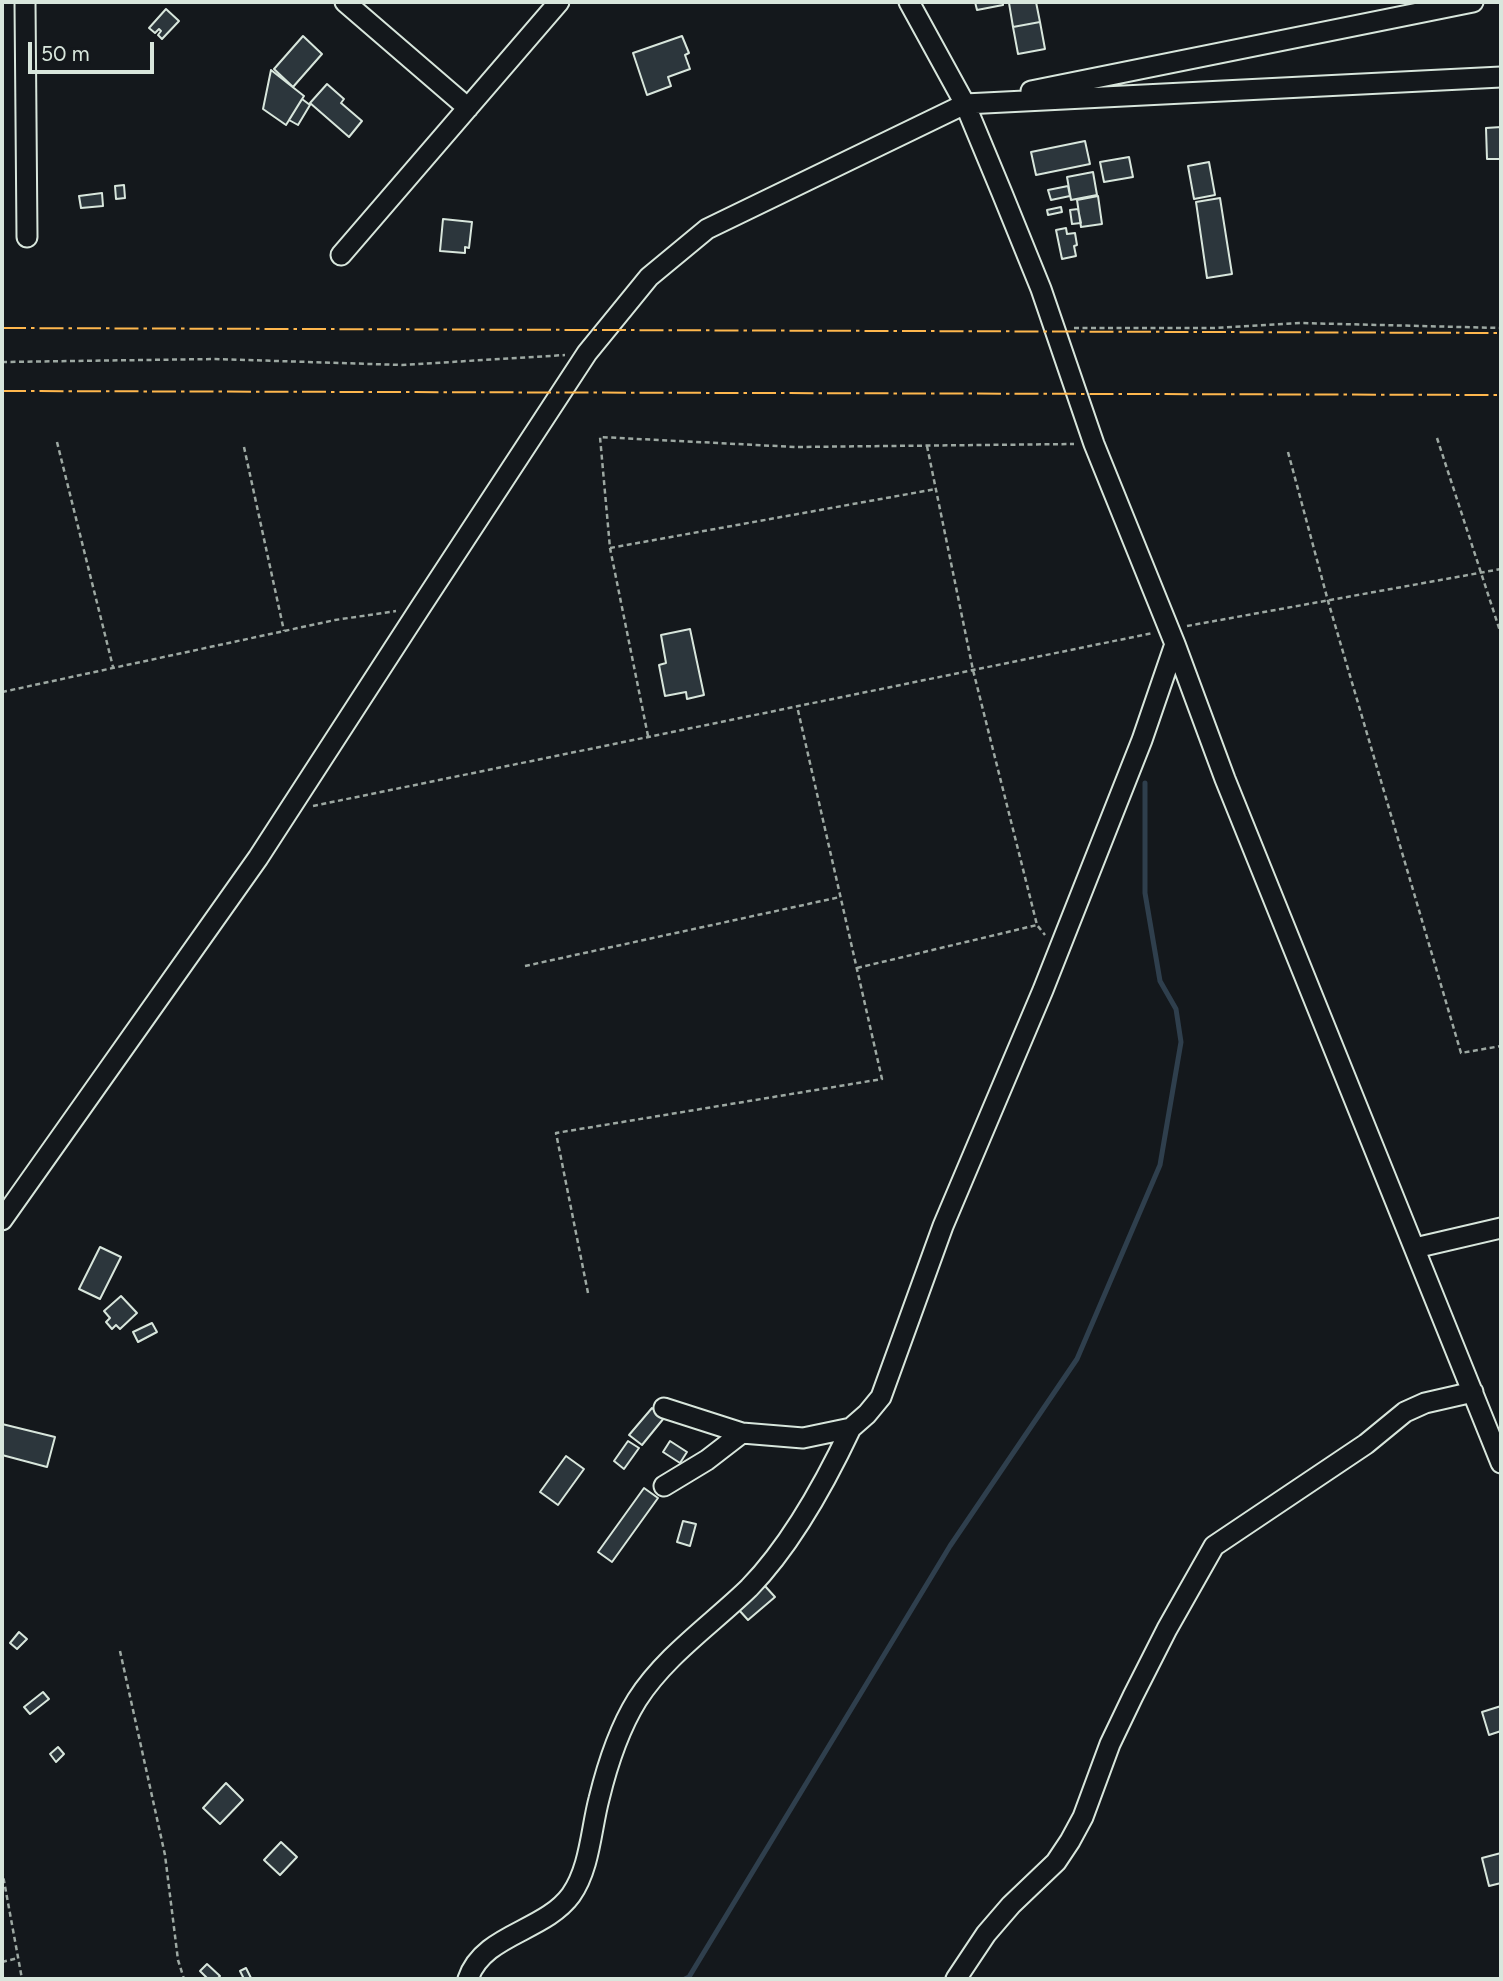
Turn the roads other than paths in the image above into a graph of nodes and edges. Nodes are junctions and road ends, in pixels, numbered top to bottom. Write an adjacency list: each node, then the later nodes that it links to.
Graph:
1 (25, 2): 9 (street)
2 (345, 2): 8 (street)
3 (559, 2): 8 (street)
4 (909, 2): 7 (street)
5 (1473, 2): 7 (street)
6 (1501, 77): 7 (street)
7 (965, 104): 11 (street); 12 (street)
8 (468, 108): 10 (street)
9 (27, 237)
10 (341, 255)
11 (1172, 637): 14 (street); 17 (street)
12 (2, 1220)
13 (1501, 1228): 14 (street)
14 (1415, 1248): 15 (street)
15 (1474, 1392): 19 (street); 22 (street)
16 (664, 1408): 18 (street)
17 (851, 1428): 18 (street); 21 (street)
18 (742, 1433): 20 (street)
19 (1501, 1463)
20 (664, 1486)
21 (468, 1979)
22 (956, 1979)

